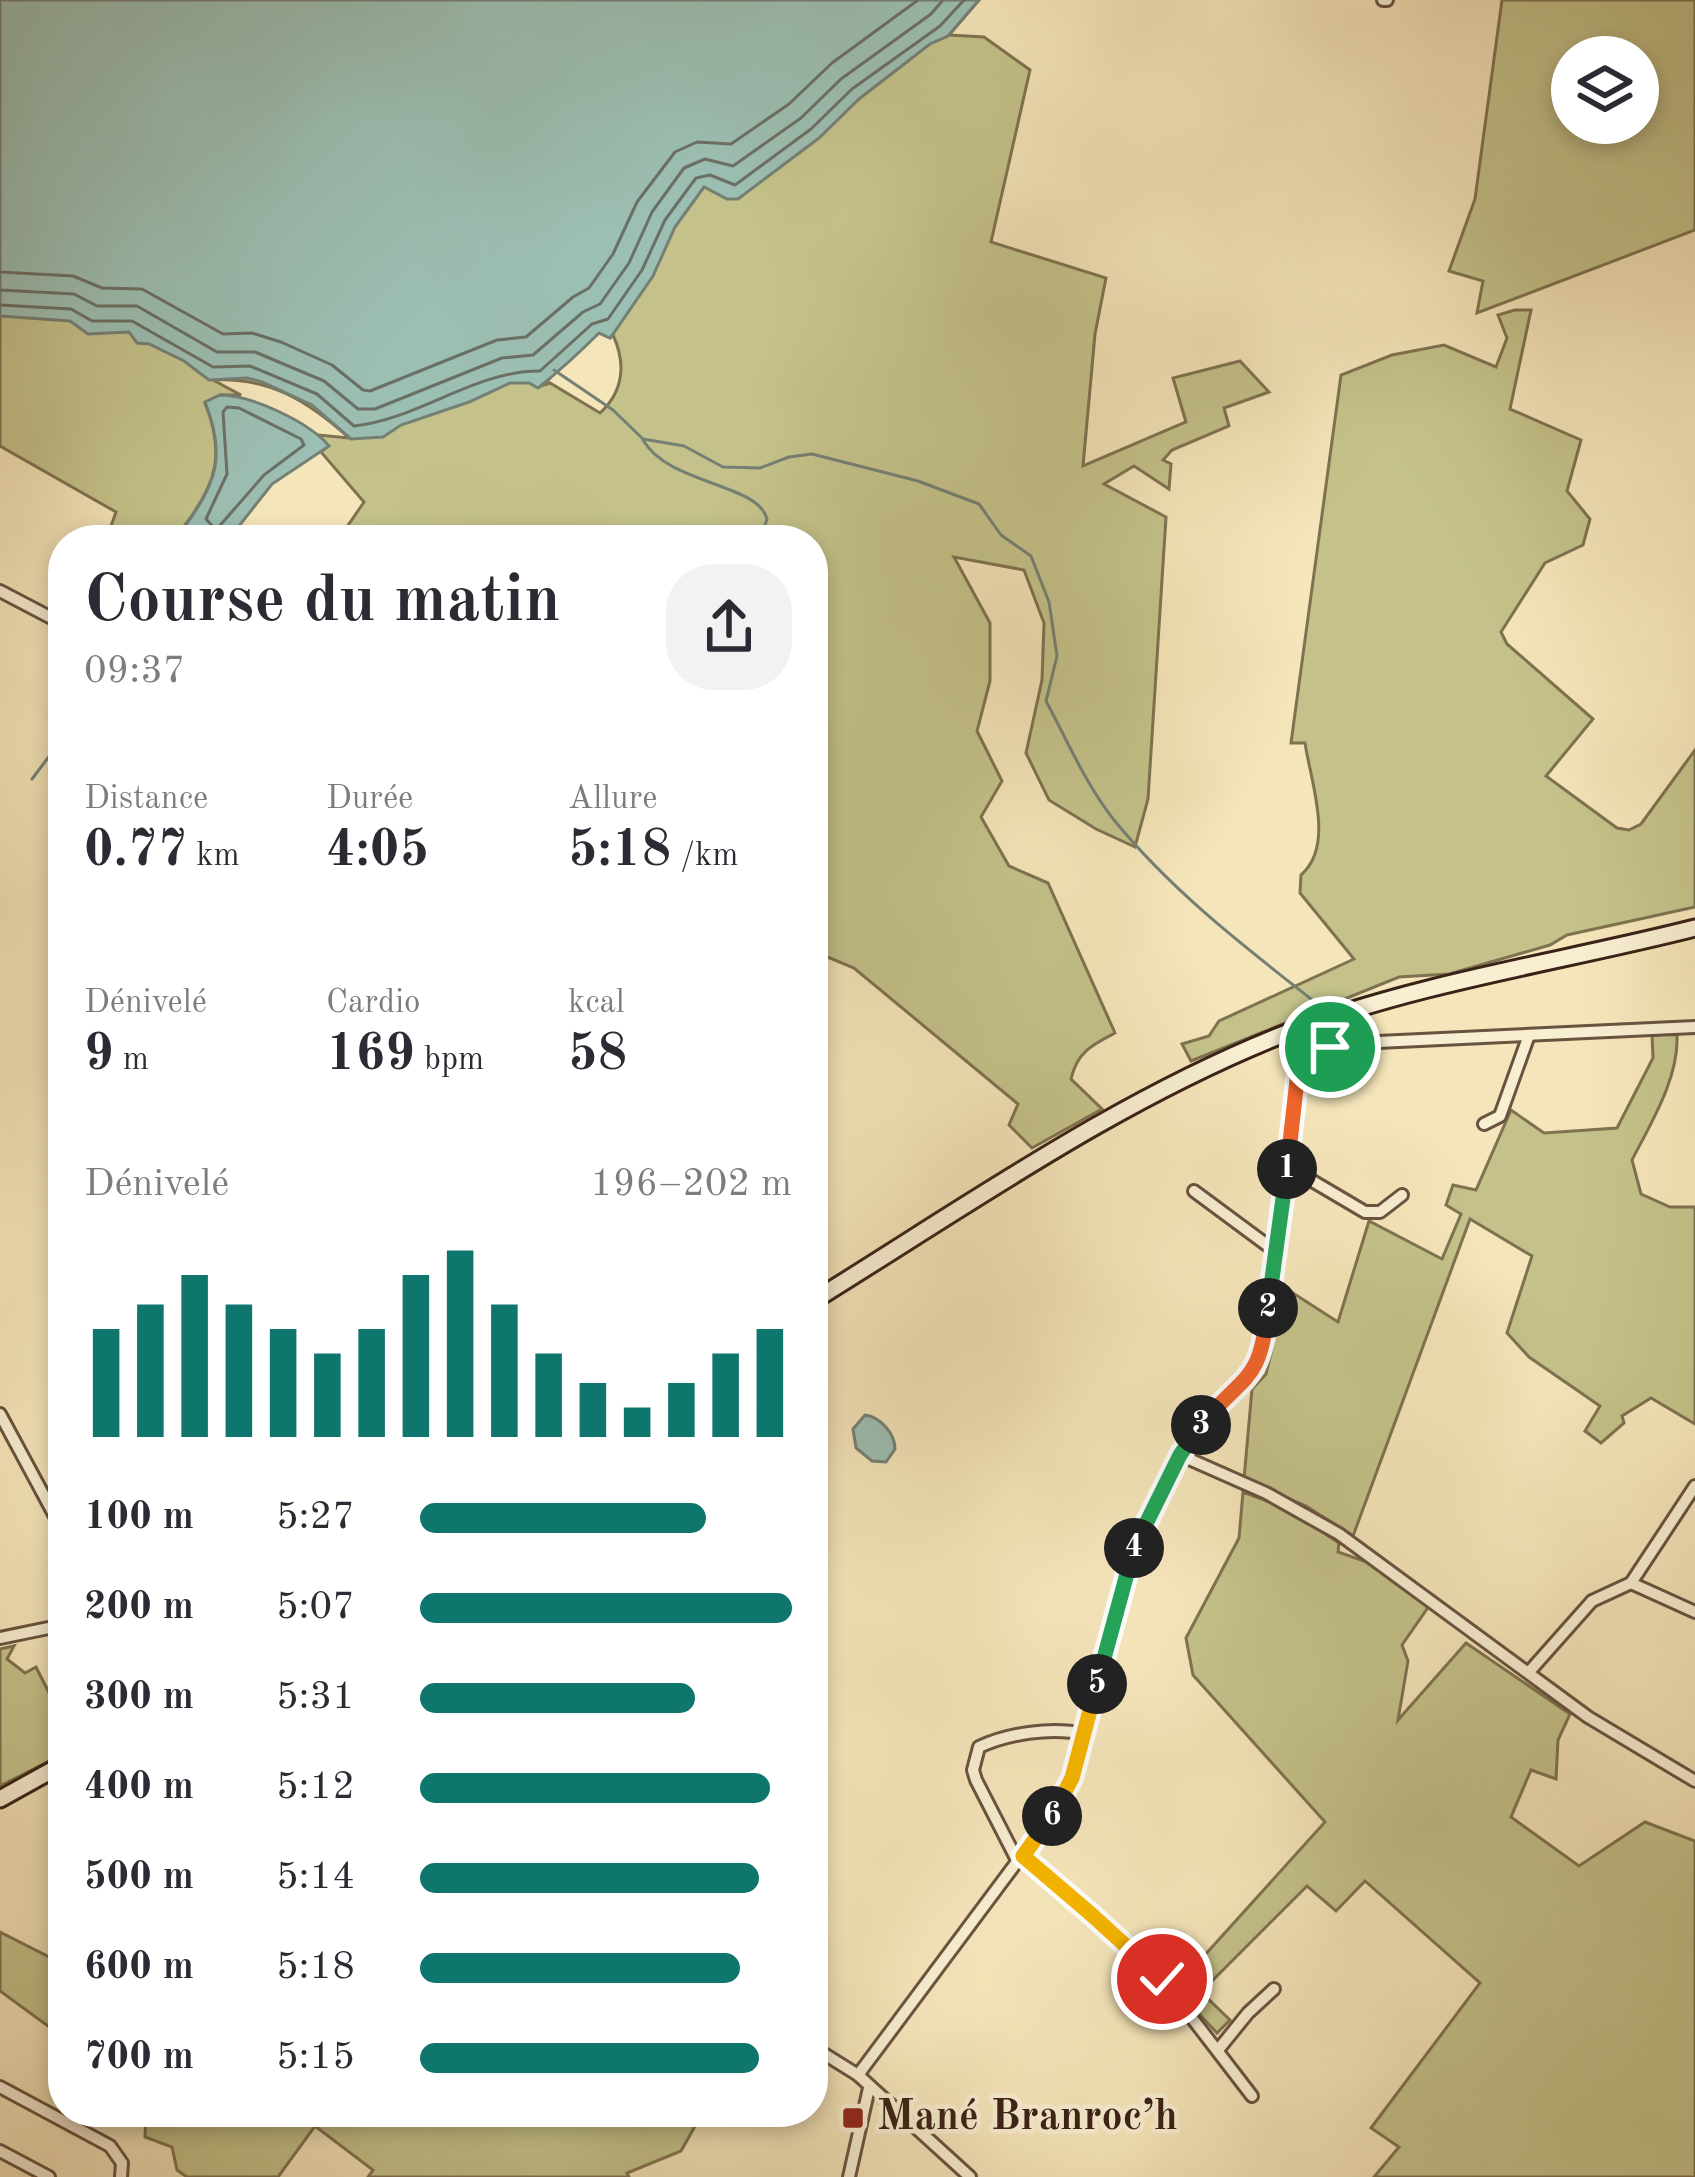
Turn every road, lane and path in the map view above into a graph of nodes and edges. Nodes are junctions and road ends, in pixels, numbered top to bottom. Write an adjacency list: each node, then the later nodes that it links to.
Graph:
1 (0, 591): 2 (street)
2 (48, 616)
3 (1695, 928): 11 (main road)
4 (1695, 1027): 5 (street)
5 (1529, 1035): 6 (street); 7 (street)
6 (1484, 1124)
7 (1287, 1166): 9 (street); 10 (street)
8 (1194, 1191): 10 (street)
9 (1402, 1195)
10 (1275, 1251): 13 (street)
11 (828, 1292)
12 (0, 1414): 15 (street)
13 (1180, 1455): 20 (street); 21 (street)
14 (1695, 1486): 16 (street)
15 (48, 1503)
16 (1631, 1582): 17 (street); 20 (street)
17 (1695, 1612)
18 (48, 1628): 19 (street)
19 (0, 1638)
20 (1529, 1672): 23 (street)
21 (1084, 1734): 25 (street); 25 (street)
22 (48, 1772): 24 (main road)
23 (1695, 1781)
24 (0, 1799)
25 (1020, 1859): 27 (street); 29 (street)
26 (1274, 1989): 27 (street)
27 (1217, 2050): 32 (street)
28 (828, 2056): 29 (street)
29 (859, 2075): 31 (street)
30 (0, 2087): 33 (street)
31 (869, 2088): 38 (street); 39 (street)
32 (1252, 2096)
33 (48, 2113)
34 (75, 2127): 37 (street)
35 (0, 2151): 36 (street)
36 (49, 2177)
37 (122, 2177)
38 (849, 2177)
39 (970, 2177)

